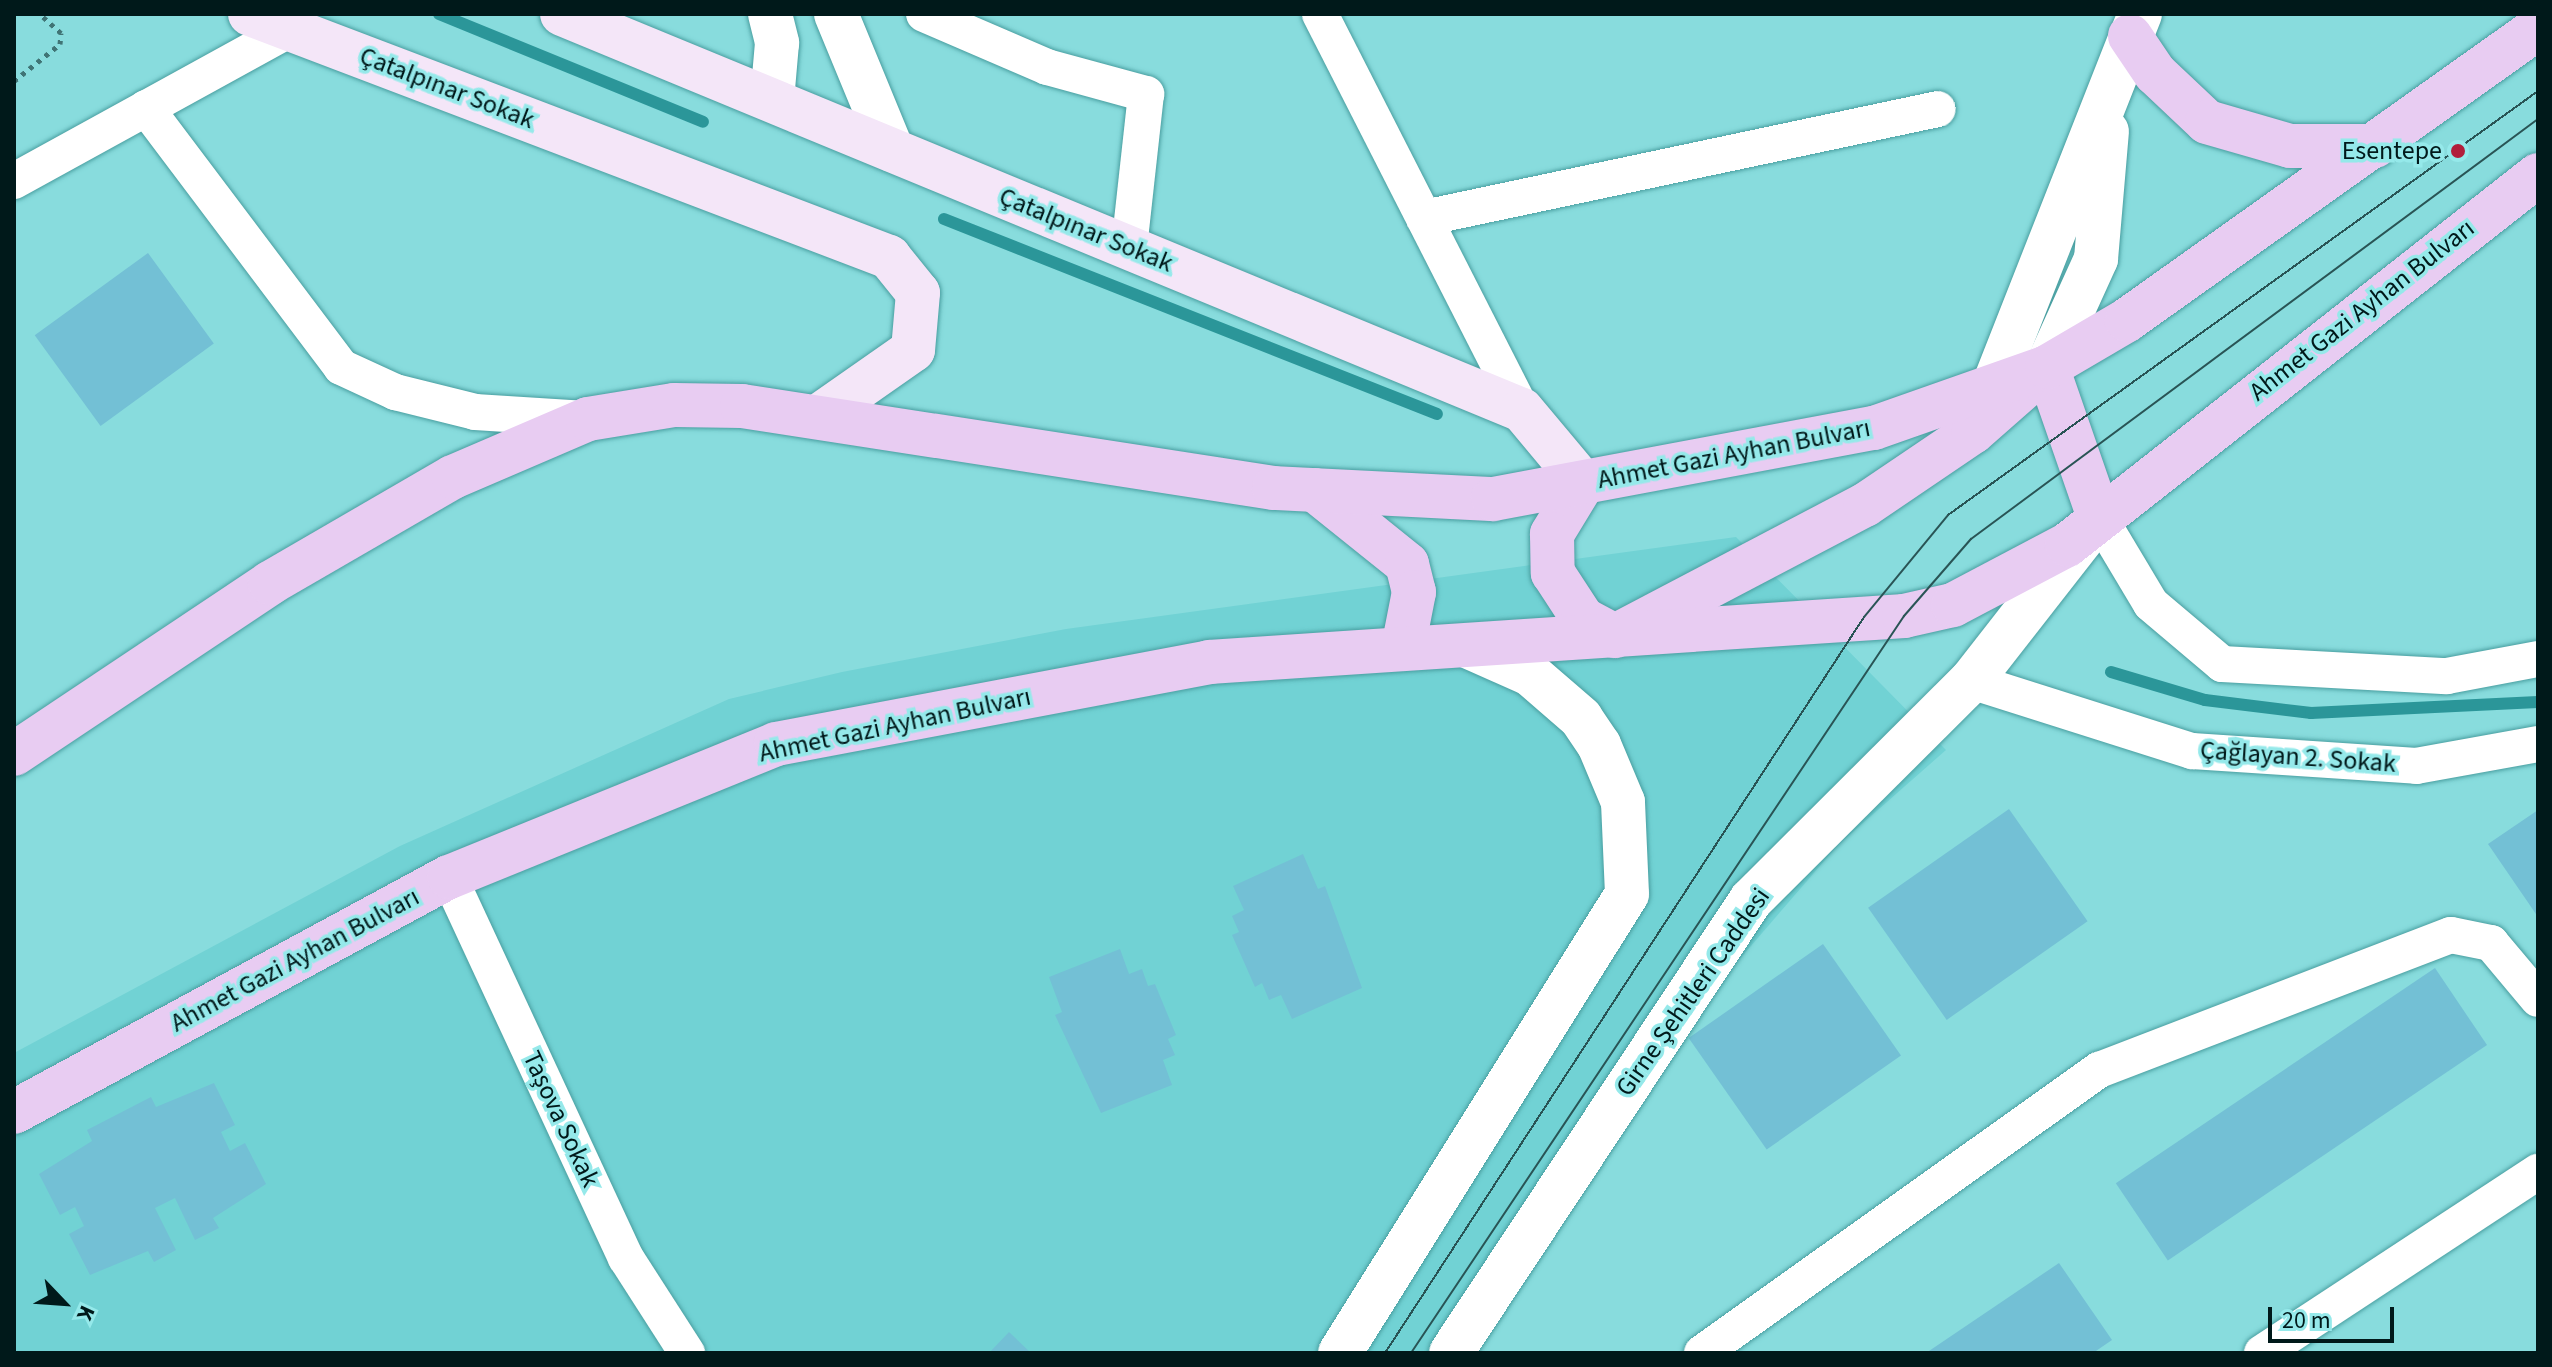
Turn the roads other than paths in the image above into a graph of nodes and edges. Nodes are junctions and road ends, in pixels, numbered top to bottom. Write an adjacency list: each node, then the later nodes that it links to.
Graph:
1 (250, 14): 9 (main road, Çatalpınar Sokak)
2 (562, 14): 11 (main road, Çatalpınar Sokak)
3 (770, 14): 11 (street)
4 (836, 14): 15 (street)
5 (924, 14): 19 (street)
6 (1320, 14): 18 (street)
7 (2135, 25): 10 (street); 14 (main road)
8 (2538, 28): 14 (main road, Ahmet Gazi Ayhan Bulvarı)
9 (291, 29): 12 (street); 23 (main road, Çatalpınar Sokak)
10 (2111, 81): 20 (street); 21 (street)
11 (772, 100): 15 (main road, Çatalpınar Sokak)
12 (146, 108): 17 (street); 24 (street)
13 (1938, 109): 18 (street)
14 (2375, 146): 20 (main road, Ahmet Gazi Ayhan Bulvarı)
15 (892, 150): 19 (main road, Çatalpınar Sokak)
16 (2538, 175): 27 (main road, Ahmet Gazi Ayhan Bulvarı)
17 (14, 181)
18 (1424, 218): 22 (street)
19 (1129, 248): 22 (main road, Çatalpınar Sokak)
20 (2047, 367): 21 (main road, Ahmet Gazi Ayhan Bulvarı); 27 (main road); 28 (main road)
21 (1993, 387): 25 (main road, Ahmet Gazi Ayhan Bulvarı)
22 (1522, 410): 25 (main road, Çatalpınar Sokak)
23 (823, 413): 24 (main road, Ahmet Gazi Ayhan Bulvarı); 26 (main road, Ahmet Gazi Ayhan Bulvarı)
24 (588, 419): 34 (main road, Ahmet Gazi Ayhan Bulvarı)
25 (1583, 483): 26 (main road, Ahmet Gazi Ayhan Bulvarı); 28 (main road, Ahmet Gazi Ayhan Bulvarı)
26 (1315, 490): 30 (main road)
27 (2099, 517): 28 (main road, Ahmet Gazi Ayhan Bulvarı); 31 (street); 32 (street, Girne Şehitleri Caddesi)
28 (1615, 636): 29 (main road, Ahmet Gazi Ayhan Bulvarı)
29 (1469, 647): 30 (main road, Ahmet Gazi Ayhan Bulvarı); 40 (street)
30 (1403, 648): 35 (main road, Ahmet Gazi Ayhan Bulvarı)
31 (2538, 659)
32 (1971, 681): 33 (street, Çağlayan 2. Sokak); 41 (street, Girne Şehitleri Caddesi)
33 (2538, 744)
34 (14, 754)
35 (449, 877): 37 (main road, Ahmet Gazi Ayhan Bulvarı); 39 (street, Taşova Sokak)
36 (2538, 999): 42 (street)
37 (14, 1112)
38 (2538, 1172): 43 (street)
39 (687, 1353)
40 (1340, 1353)
41 (1451, 1353)
42 (1702, 1353)
43 (2262, 1353)

